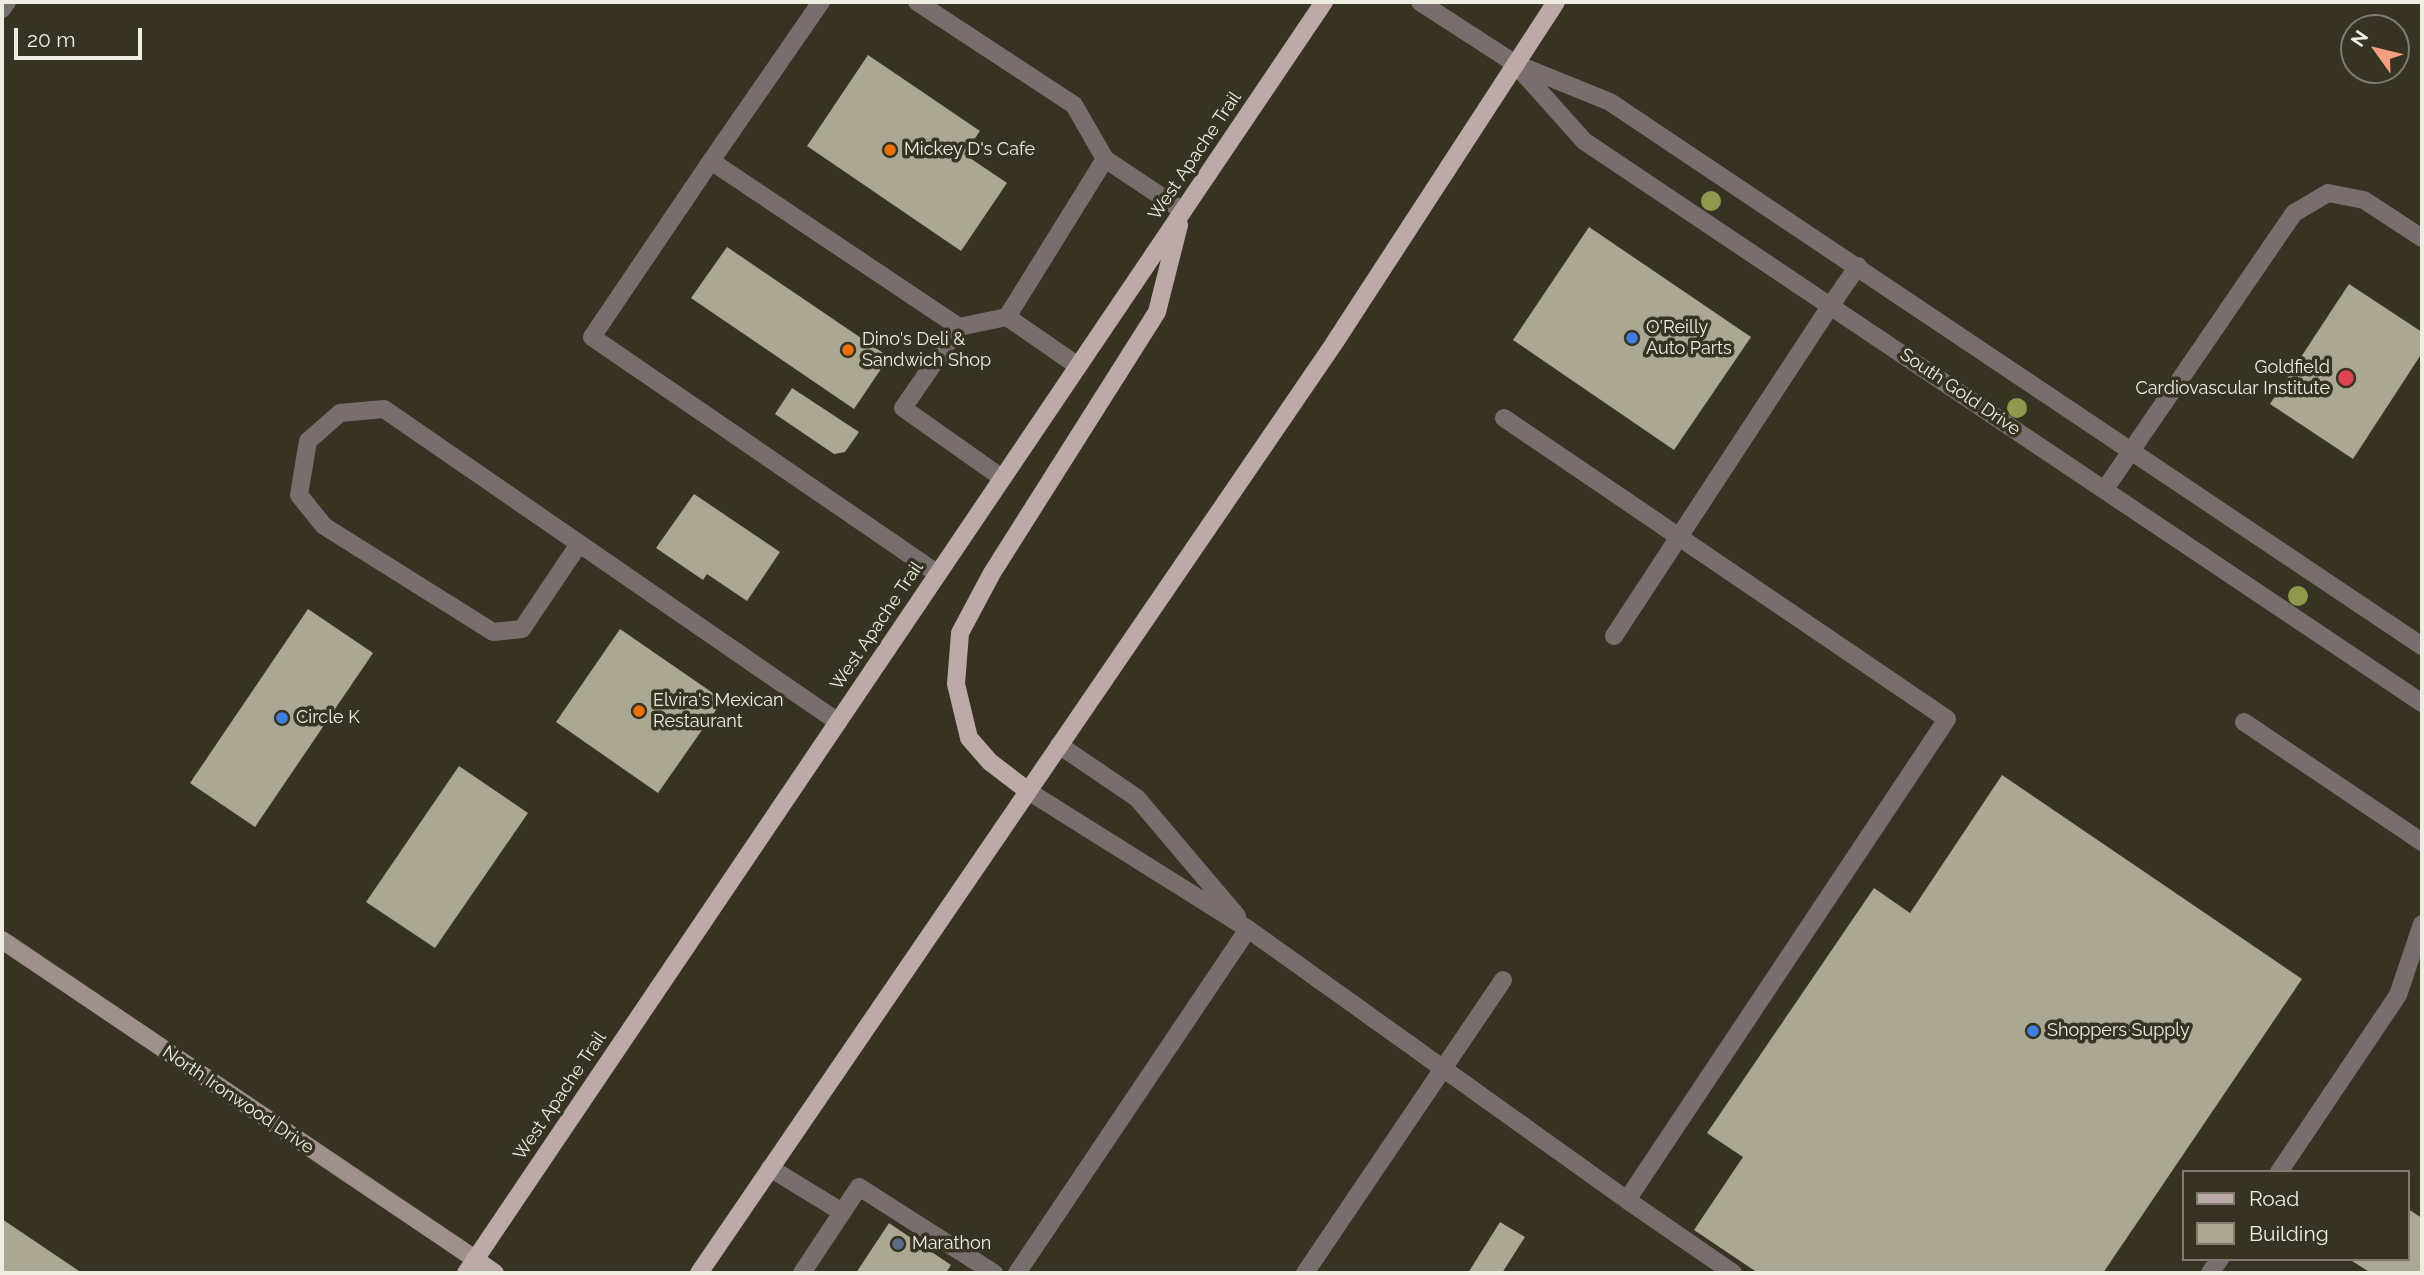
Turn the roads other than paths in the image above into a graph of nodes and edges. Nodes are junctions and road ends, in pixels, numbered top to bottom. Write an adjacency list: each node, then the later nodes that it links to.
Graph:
1 (7, 2): 7 (street)
2 (821, 2): 10 (street)
3 (917, 2): 9 (street)
4 (1324, 2): 11 (main road, West Apache Trail)
5 (1420, 2): 8 (street, South Gold Drive)
6 (1556, 2): 8 (main road)
7 (2, 9)
8 (1514, 63): 13 (street, South Gold Drive); 14 (street, South Gold Drive); 30 (main road)
9 (1105, 159): 11 (street); 15 (street)
10 (711, 162): 16 (street); 24 (street)
11 (1183, 211): 17 (main road, West Apache Trail); 31 (main road)
12 (2422, 238): 19 (street)
13 (1858, 266): 14 (street); 19 (street, South Gold Drive)
14 (1831, 305): 21 (street, South Gold Drive); 22 (street)
15 (1007, 317): 16 (street); 17 (street)
16 (959, 327): 20 (street)
17 (1078, 366): 20 (main road, West Apache Trail)
18 (1504, 418): 22 (street)
19 (2131, 450): 21 (street); 26 (street, South Gold Drive)
20 (1002, 478): 24 (main road, West Apache Trail)
21 (2105, 489): 27 (street, South Gold Drive)
22 (1678, 536): 25 (street); 40 (street)
23 (579, 544): 23 (street); 28 (street)
24 (938, 574): 28 (main road, West Apache Trail)
25 (1614, 636)
26 (2422, 646)
27 (2421, 699)
28 (838, 722): 42 (main road, West Apache Trail)
29 (2244, 722): 32 (street)
30 (1059, 745): 31 (main road); 34 (street)
31 (1028, 791): 34 (street); 38 (main road)
32 (2422, 842)
33 (2422, 924): 39 (street)
34 (1248, 929): 37 (street); 47 (street)
35 (2, 940): 42 (main road, North Ironwood Drive)
36 (1503, 979): 37 (street)
37 (1443, 1069): 40 (street); 48 (street)
38 (770, 1168): 41 (street); 44 (main road)
39 (2280, 1170)
40 (1627, 1200): 49 (street)
41 (842, 1212): 45 (street); 46 (street)
42 (471, 1266): 43 (main road)
43 (495, 1273)
44 (699, 1273)
45 (803, 1273)
46 (994, 1273)
47 (1017, 1273)
48 (1305, 1273)
49 (1732, 1273)

